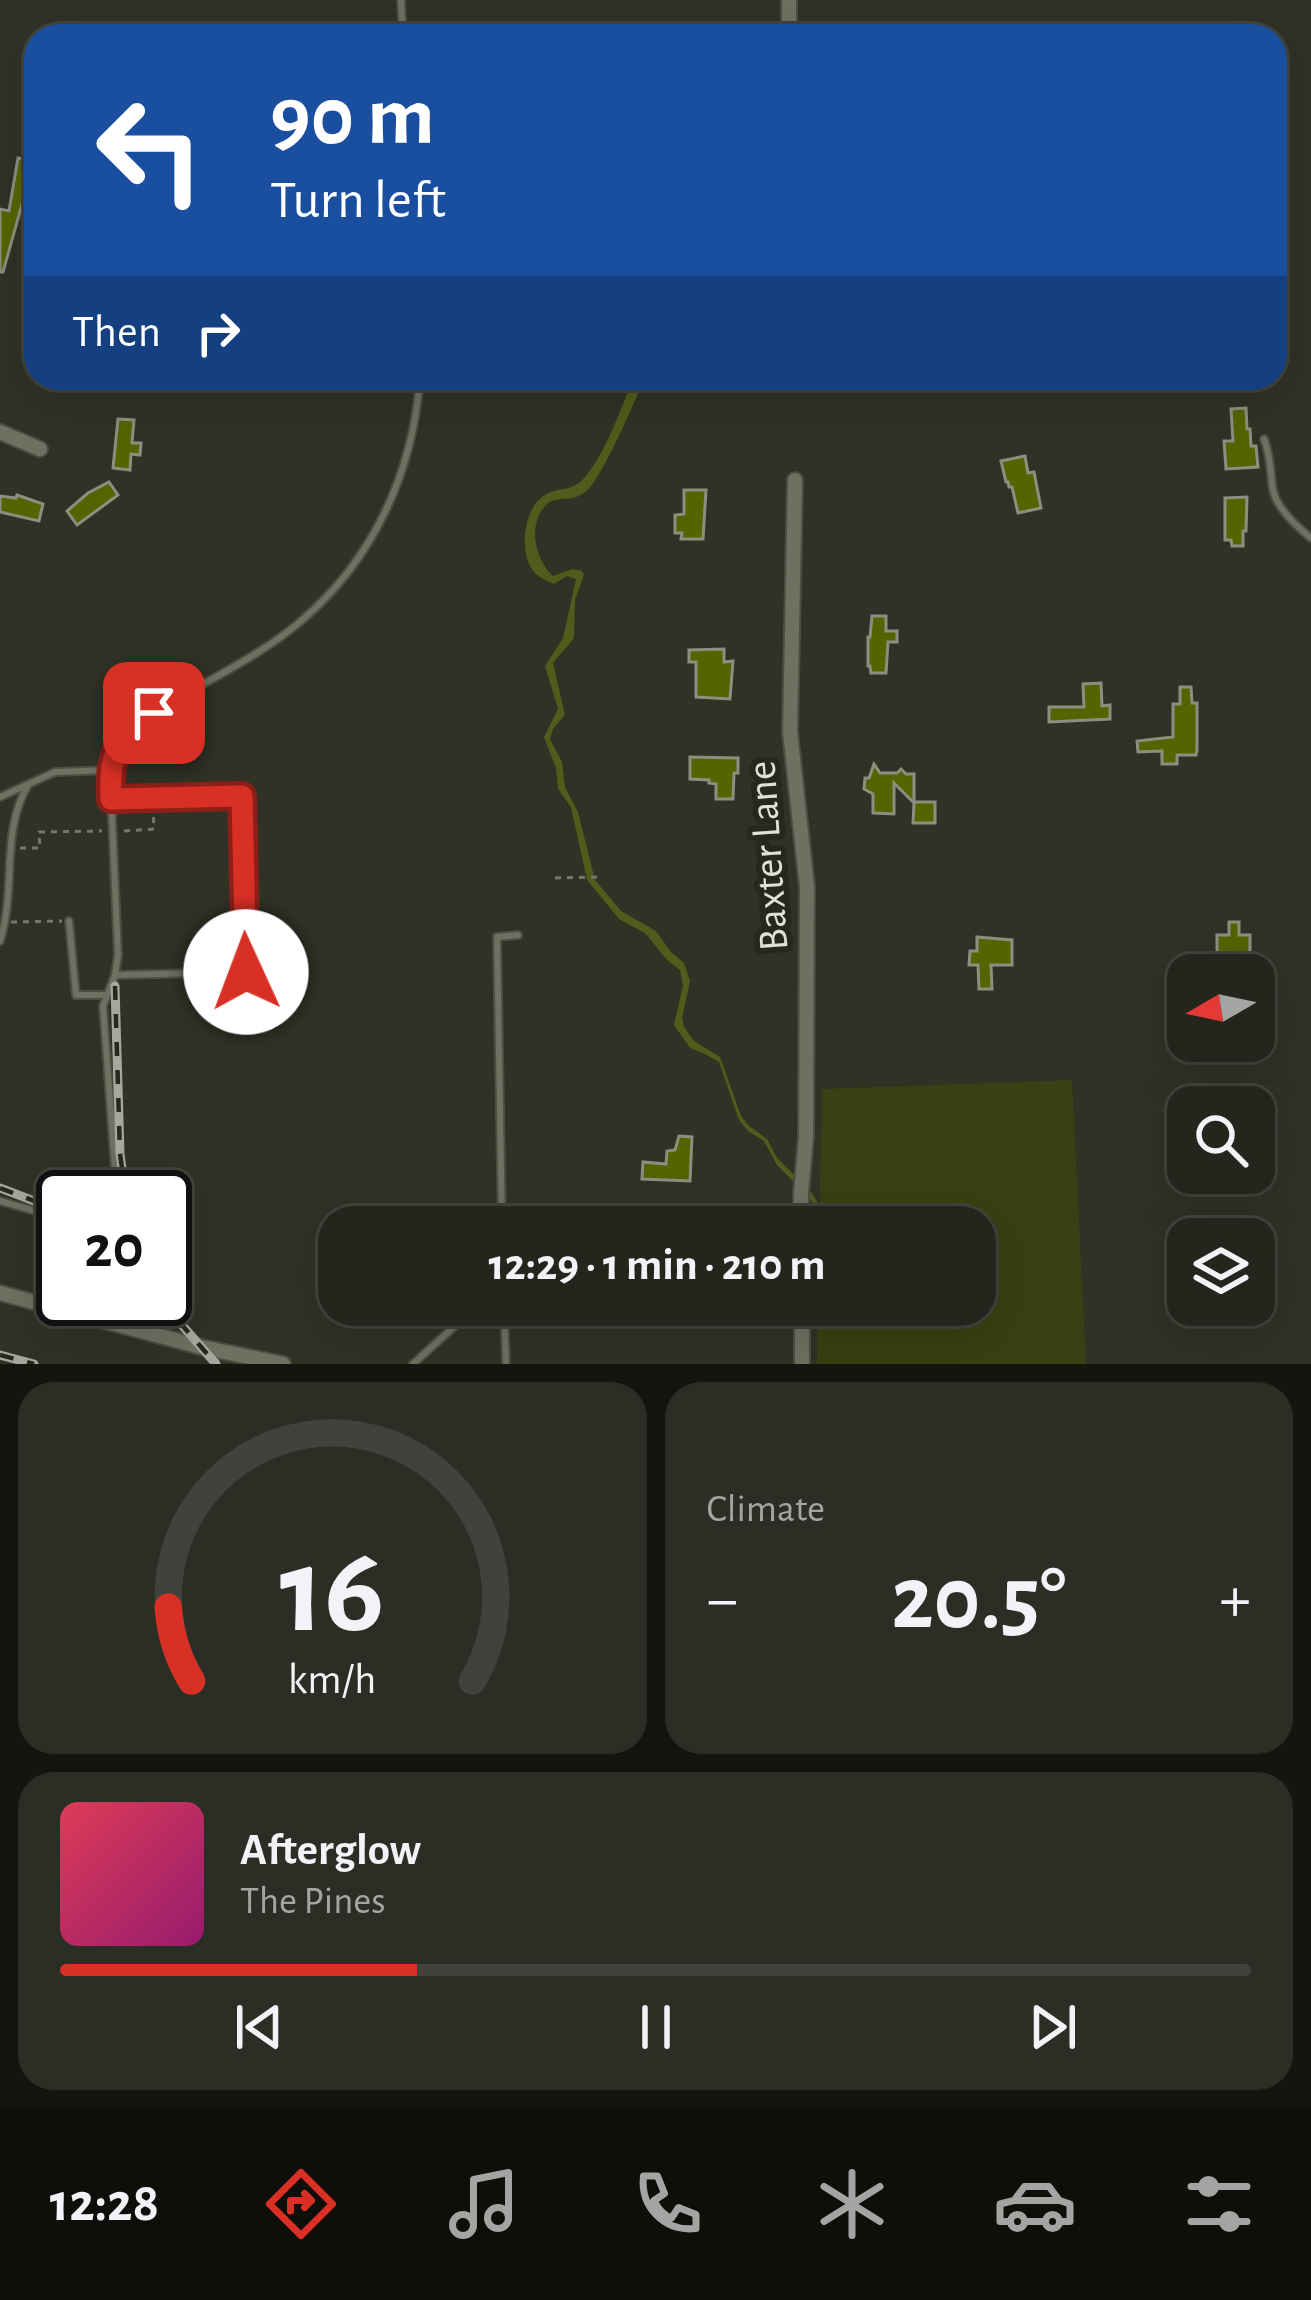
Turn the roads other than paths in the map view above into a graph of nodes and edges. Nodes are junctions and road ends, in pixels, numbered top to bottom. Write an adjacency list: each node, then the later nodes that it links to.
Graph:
1 (419, 390): 7 (lane)
2 (0, 432): 4 (street)
3 (1264, 439): 6 (lane)
4 (40, 449)
5 (796, 480): 20 (street, Baxter Lane)
6 (1311, 538)
7 (110, 770): 8 (lane); 10 (lane)
8 (28, 785): 9 (lane); 11 (lane)
9 (0, 797)
10 (111, 799): 15 (lane); 15 (lane)
11 (2, 872): 14 (lane)
12 (69, 921): 16 (lane)
13 (518, 935): 19 (lane)
14 (0, 941)
15 (115, 974): 16 (lane)
16 (106, 995): 17 (lane)
17 (115, 1170)
18 (0, 1201): 21 (lane)
19 (502, 1206)
20 (801, 1206)
21 (36, 1211)
22 (0, 1293): 27 (street)
23 (150, 1326): 27 (lane)
24 (455, 1326): 29 (lane)
25 (505, 1326): 30 (lane)
26 (802, 1326): 31 (street)
27 (152, 1334): 28 (street)
28 (283, 1364)
29 (413, 1364)
30 (506, 1364)
31 (802, 1364)

